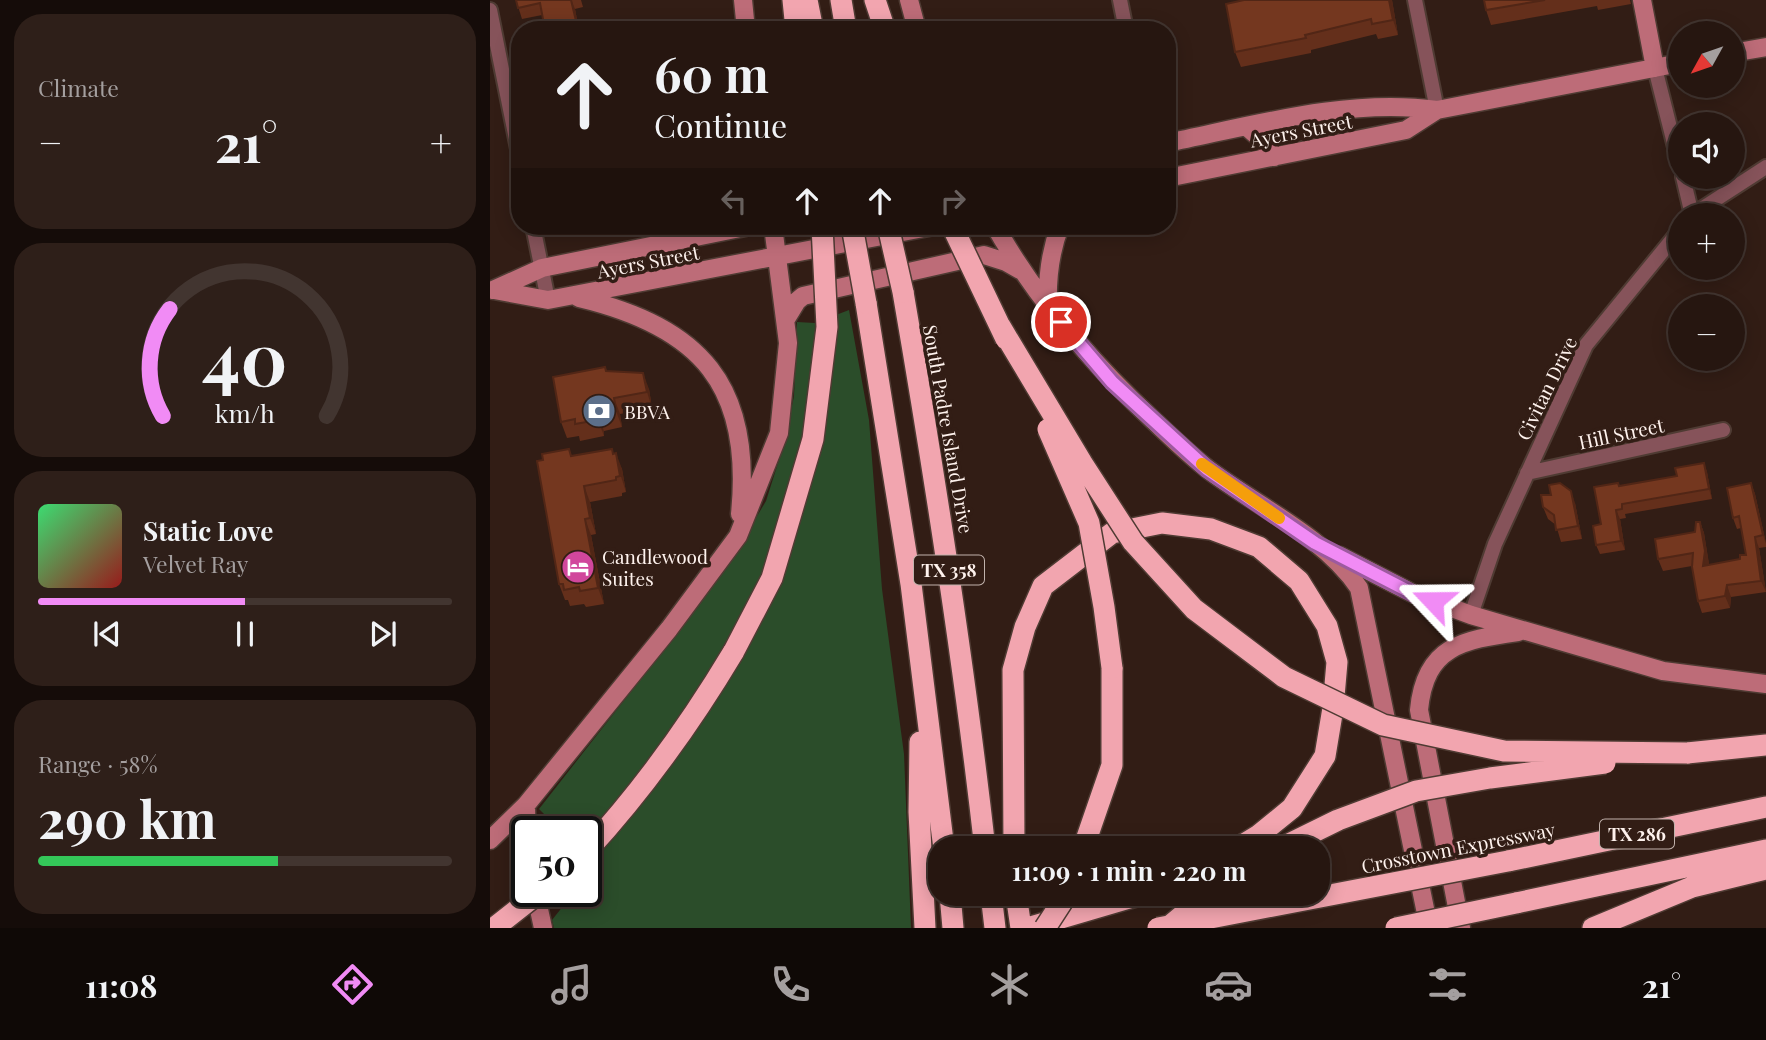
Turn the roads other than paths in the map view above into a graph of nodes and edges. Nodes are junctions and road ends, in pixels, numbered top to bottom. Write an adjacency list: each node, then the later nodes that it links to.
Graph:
1 (743, 0): 11 (main road)
2 (793, 0): 12 (highway)
3 (807, 0): 13 (highway)
4 (841, 0): 14 (highway)
5 (875, 0): 15 (highway)
6 (909, 0): 16 (main road)
7 (1120, 0): 17 (street)
8 (1415, 0): 22 (street)
9 (1642, 0): 21 (main road)
10 (490, 10): 23 (street)
11 (745, 21)
12 (795, 21)
13 (811, 21)
14 (844, 21)
15 (882, 21)
16 (915, 21)
17 (1124, 21)
18 (1766, 47): 19 (main road)
19 (1745, 51)
20 (1668, 65): 21 (main road, Ayers Street)
21 (1655, 68): 22 (main road, Ayers Street); 24 (street)
22 (1437, 110): 25 (main road, Ayers Street); 27 (main road, Ayers Street)
23 (511, 114)
24 (1668, 119)
25 (1247, 127): 26 (main road, Ayers Street); 27 (main road)
26 (1176, 141)
27 (1273, 157): 29 (main road, Ayers Street)
28 (1766, 167): 30 (street)
29 (1176, 176)
30 (1710, 203)
31 (535, 235): 45 (street)
32 (671, 235): 43 (main road)
33 (706, 235): 43 (main road, Ayers Street)
34 (774, 235): 44 (main road)
35 (822, 235): 66 (highway, bridge)
36 (854, 235): 59 (highway, TX 358, bridge)
37 (890, 235): 44 (main road, Ayers Street)
38 (890, 235): 68 (highway, South Padre Island Drive / TX 358, bridge)
39 (956, 235): 52 (highway, bridge)
40 (1001, 235): 46 (main road)
41 (1056, 235): 50 (main road)
42 (1668, 245): 54 (street, Civitan Drive)
43 (648, 247): 45 (main road, Ayers Street)
44 (778, 258): 48 (main road, Ayers Street); 51 (main road)
45 (542, 268): 47 (main road, Ayers Street); 49 (street)
46 (1026, 274): 50 (main road); 51 (main road)
47 (492, 291): 49 (main road, Ayers Street)
48 (572, 296): 49 (main road, Ayers Street); 55 (main road)
49 (548, 300)
50 (1048, 306): 56 (main road)
51 (786, 319): 55 (main road)
52 (1000, 326): 62 (highway, bridge); 70 (highway, bridge)
53 (1723, 430): 54 (street, Hill Street)
54 (1527, 473): 57 (street, Civitan Drive)
55 (738, 536): 63 (main road)
56 (1315, 543): 57 (main road); 95 (main road)
57 (1471, 615): 58 (main road)
58 (1525, 631): 60 (main road); 96 (main road)
59 (921, 656): 67 (highway, TX 358); 86 (highway)
60 (1766, 684)
61 (1766, 745): 62 (highway)
62 (1687, 752): 72 (highway, bridge)
63 (526, 805): 65 (main road); 73 (main road)
64 (1766, 807): 92 (highway, Crosstown Expressway / TX 286, bridge)
65 (526, 816)
66 (602, 835)
67 (942, 836)
68 (983, 836)
69 (1014, 836): 71 (highway)
70 (1087, 836)
71 (1257, 836)
72 (1305, 836)
73 (490, 840)
74 (1766, 850): 94 (highway, TX 286, bridge)
75 (1766, 869): 97 (highway)
76 (951, 906): 87 (highway)
77 (992, 906): 88 (highway)
78 (1018, 906): 89 (highway)
79 (1059, 906): 91 (highway, bridge)
80 (1102, 906): 90 (highway)
81 (1194, 906): 93 (highway, bridge)
82 (520, 907): 84 (highway, bridge)
83 (538, 907): 85 (main road)
84 (493, 927)
85 (543, 928)
86 (925, 928)
87 (953, 928)
88 (995, 928)
89 (1021, 928)
90 (1027, 928)
91 (1045, 928)
92 (1158, 928)
93 (1167, 928)
94 (1396, 928)
95 (1429, 928)
96 (1461, 928)
97 (1593, 928)

